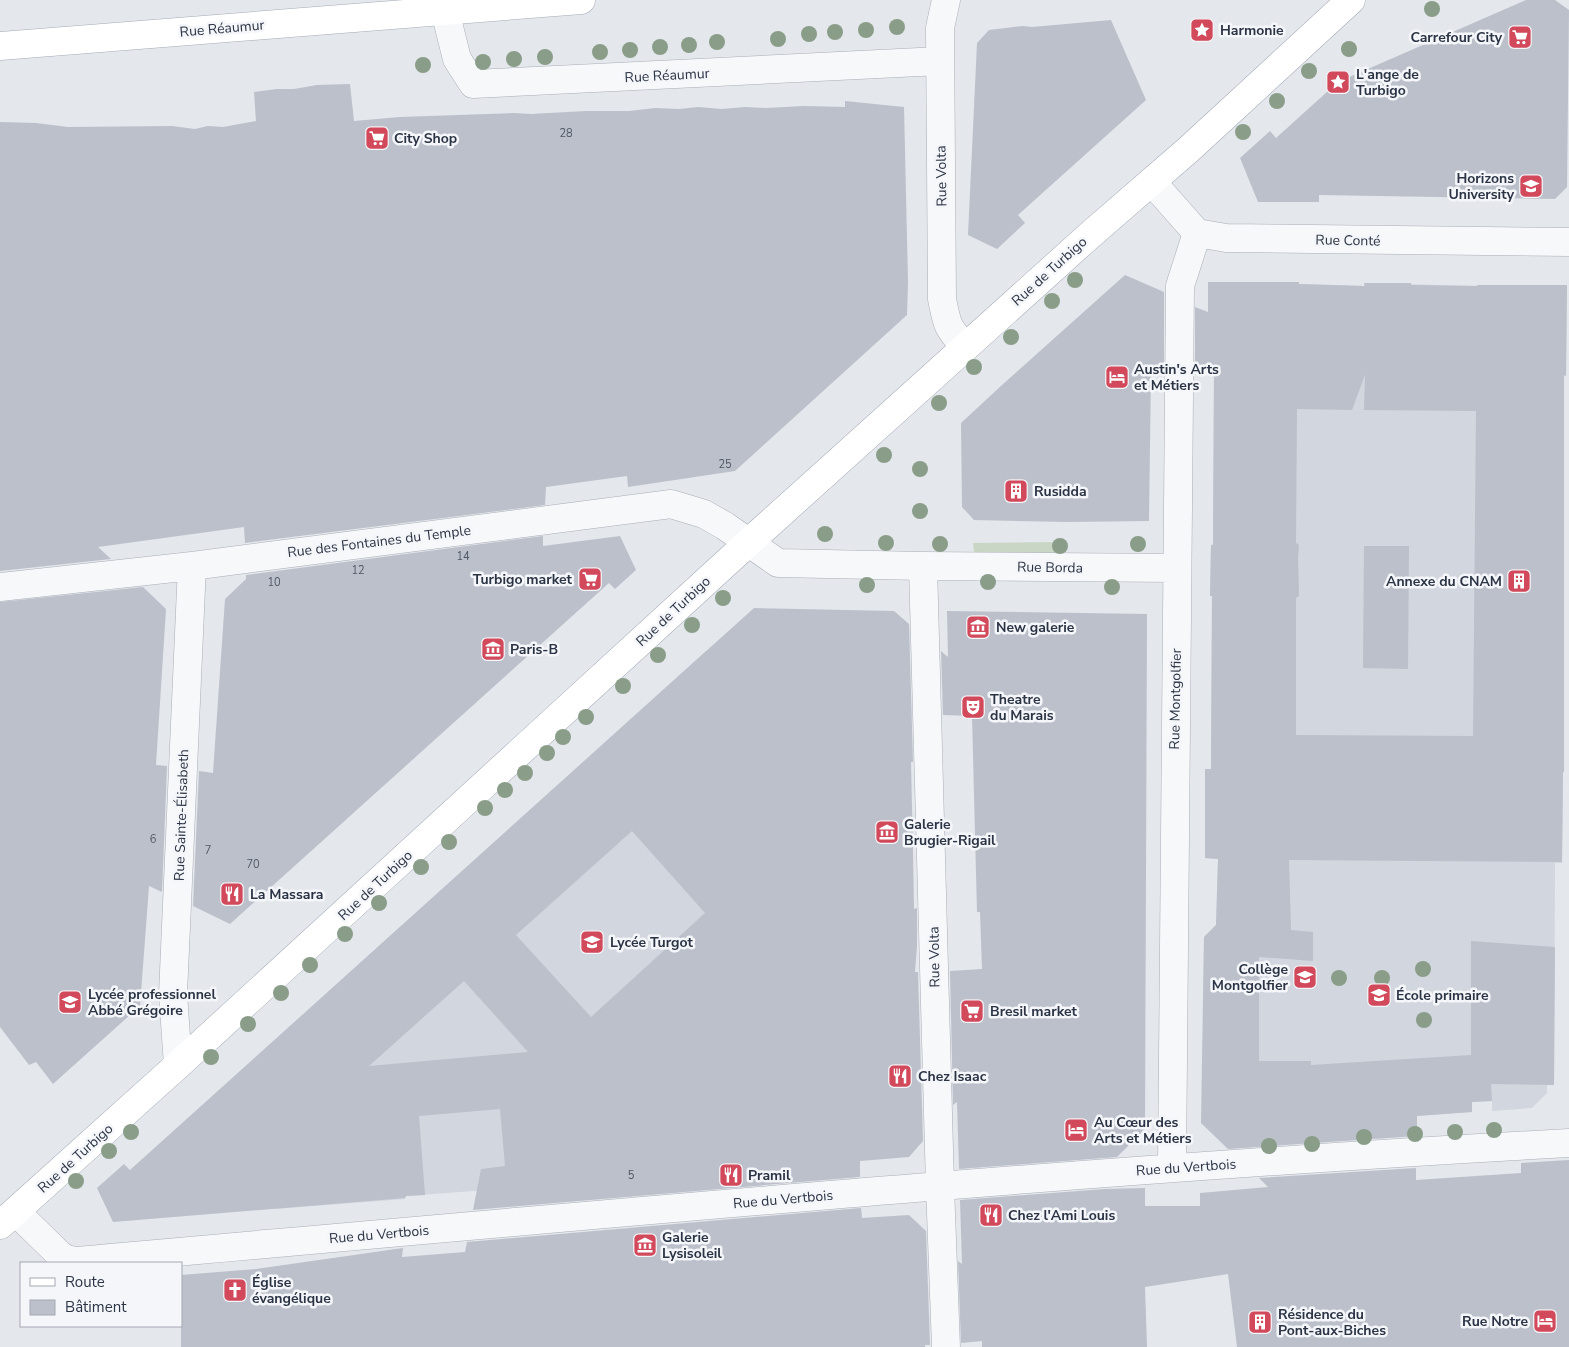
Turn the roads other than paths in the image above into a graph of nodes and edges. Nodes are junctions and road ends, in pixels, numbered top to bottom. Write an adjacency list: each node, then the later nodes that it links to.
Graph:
1 (581, 0): 4 (main road, Rue Réaumur)
2 (946, 0): 6 (street, Rue Volta)
3 (1351, 0): 7 (main road, Rue de Turbigo)
4 (445, 5): 5 (main road, Rue Réaumur); 6 (street, Rue Réaumur)
5 (0, 46)
6 (940, 61): 10 (street, Rue Volta)
7 (1152, 182): 8 (street); 10 (main road, Rue de Turbigo)
8 (1197, 233): 9 (street, Rue Conté); 14 (street, Rue Montgolfier)
9 (1569, 242)
10 (965, 346): 11 (main road, Rue de Turbigo)
11 (748, 543): 12 (street, Rue des Fontaines du Temple); 13 (street); 16 (main road, Rue de Turbigo)
12 (192, 566): 15 (street, Rue des Fontaines du Temple); 16 (street, Rue Sainte-Élisabeth)
13 (924, 566): 14 (street, Rue Borda); 19 (street, Rue Volta)
14 (1176, 568): 18 (street, Rue Montgolfier)
15 (0, 586)
16 (178, 1065): 20 (main road, Rue de Turbigo)
17 (1569, 1143): 18 (street, Rue du Vertbois)
18 (1172, 1167): 19 (street, Rue du Vertbois)
19 (940, 1186): 20 (street, Rue du Vertbois); 21 (street, Rue Volta)
20 (8, 1218)
21 (946, 1347)

